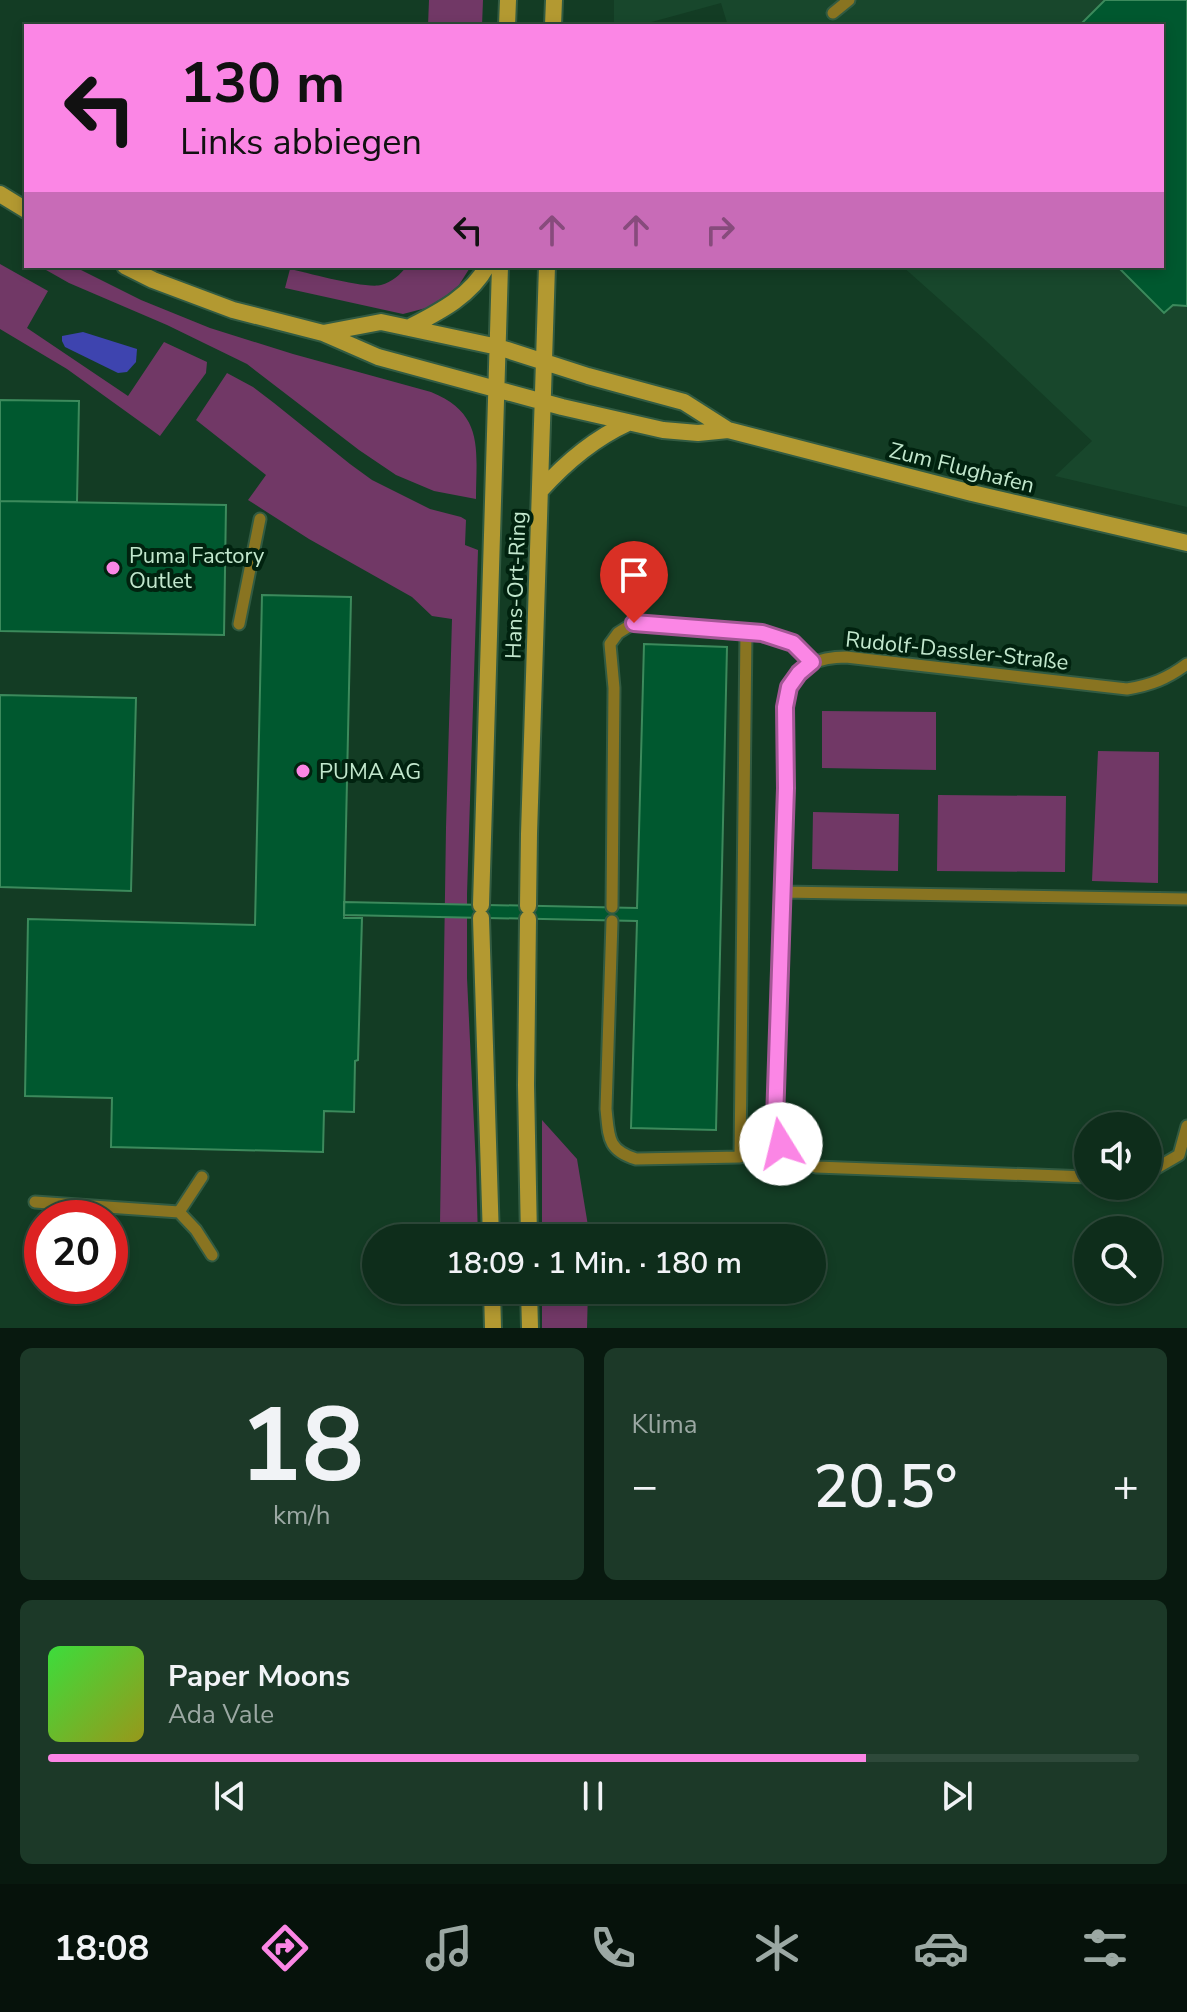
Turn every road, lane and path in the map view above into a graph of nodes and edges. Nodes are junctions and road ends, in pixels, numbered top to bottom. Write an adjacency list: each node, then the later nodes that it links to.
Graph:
1 (508, 0): 5 (main road)
2 (554, 0): 6 (main road)
3 (849, 0): 4 (lane)
4 (833, 13)
5 (507, 24)
6 (553, 24)
7 (0, 194): 8 (main road)
8 (24, 209)
9 (129, 268): 14 (main road, Zum Flughafen)
10 (486, 268): 13 (main road)
11 (500, 268): 15 (main road, Hans-Ort-Ring)
12 (547, 268): 16 (main road, Hans-Ort-Ring)
13 (410, 327): 14 (main road, Zum Flughafen); 15 (main road, Zum Flughafen)
14 (323, 333): 17 (main road, Zum Flughafen)
15 (498, 347): 16 (main road, Zum Flughafen); 17 (main road, Hans-Ort-Ring)
16 (544, 361): 18 (main road, Hans-Ort-Ring); 20 (main road, Zum Flughafen)
17 (497, 388): 18 (main road, Zum Flughafen); 38 (main road, Hans-Ort-Ring)
18 (542, 401): 19 (main road, Zum Flughafen); 21 (main road, Hans-Ort-Ring)
19 (628, 423): 20 (main road, Zum Flughafen); 21 (main road)
20 (728, 430): 23 (main road, Zum Flughafen)
21 (540, 491): 39 (main road, Hans-Ort-Ring)
22 (260, 519): 24 (lane)
23 (1187, 543)
24 (239, 624)
25 (746, 632): 26 (lane); 30 (lane); 31 (lane)
26 (812, 662): 27 (lane, Rudolf-Dassler-Straße); 28 (lane)
27 (1187, 664)
28 (783, 892): 29 (lane); 34 (lane)
29 (1187, 899)
30 (612, 907)
31 (612, 921)
32 (1187, 1126): 33 (lane)
33 (1162, 1165)
34 (1074, 1176)
35 (202, 1177): 37 (lane)
36 (128, 1208): 37 (lane)
37 (179, 1212): 40 (lane)
38 (491, 1224)
39 (529, 1224)
40 (212, 1255)
41 (492, 1304): 43 (main road)
42 (529, 1304): 44 (main road)
43 (493, 1328)
44 (530, 1328)

